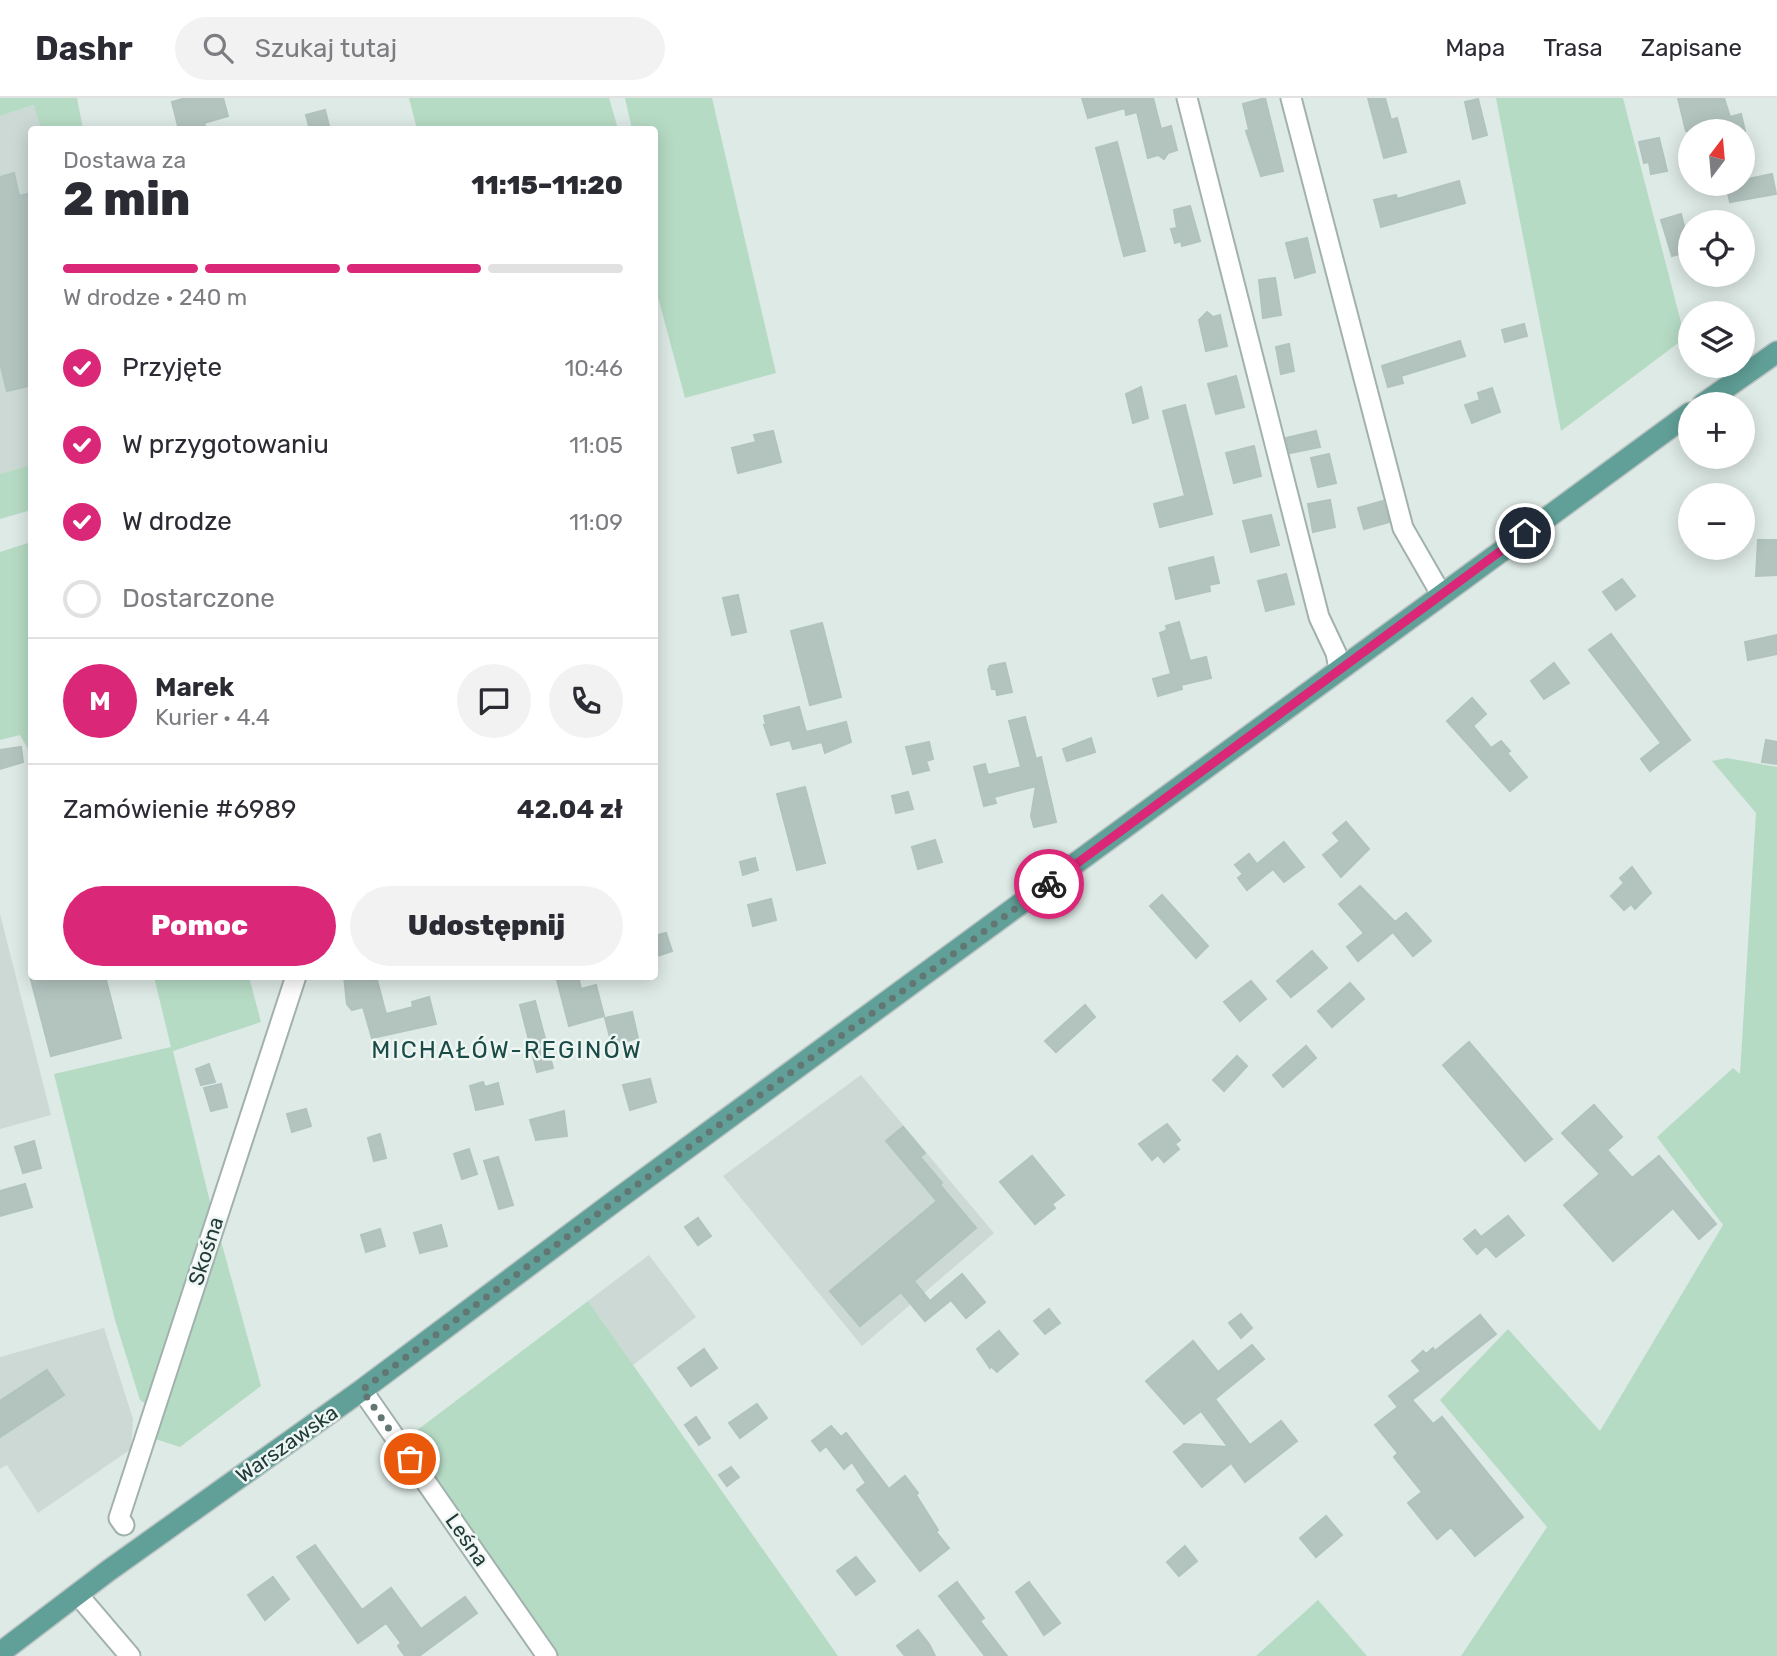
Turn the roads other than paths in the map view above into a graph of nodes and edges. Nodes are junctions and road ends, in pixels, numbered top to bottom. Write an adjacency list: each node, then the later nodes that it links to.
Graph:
1 (1187, 98): 7 (street)
2 (1291, 98): 6 (street)
3 (1777, 352): 4 (main road)
4 (1720, 392)
5 (1678, 422): 6 (main road, Warszawska)
6 (1441, 594): 7 (main road, Warszawska)
7 (1339, 669): 9 (main road, Warszawska)
8 (295, 980): 10 (street, Skośna)
9 (362, 1390): 11 (main road, Warszawska); 14 (street, Leśna)
10 (124, 1525)
11 (78, 1595): 12 (main road, Warszawska); 13 (street)
12 (0, 1653)
13 (130, 1656)
14 (547, 1656)

